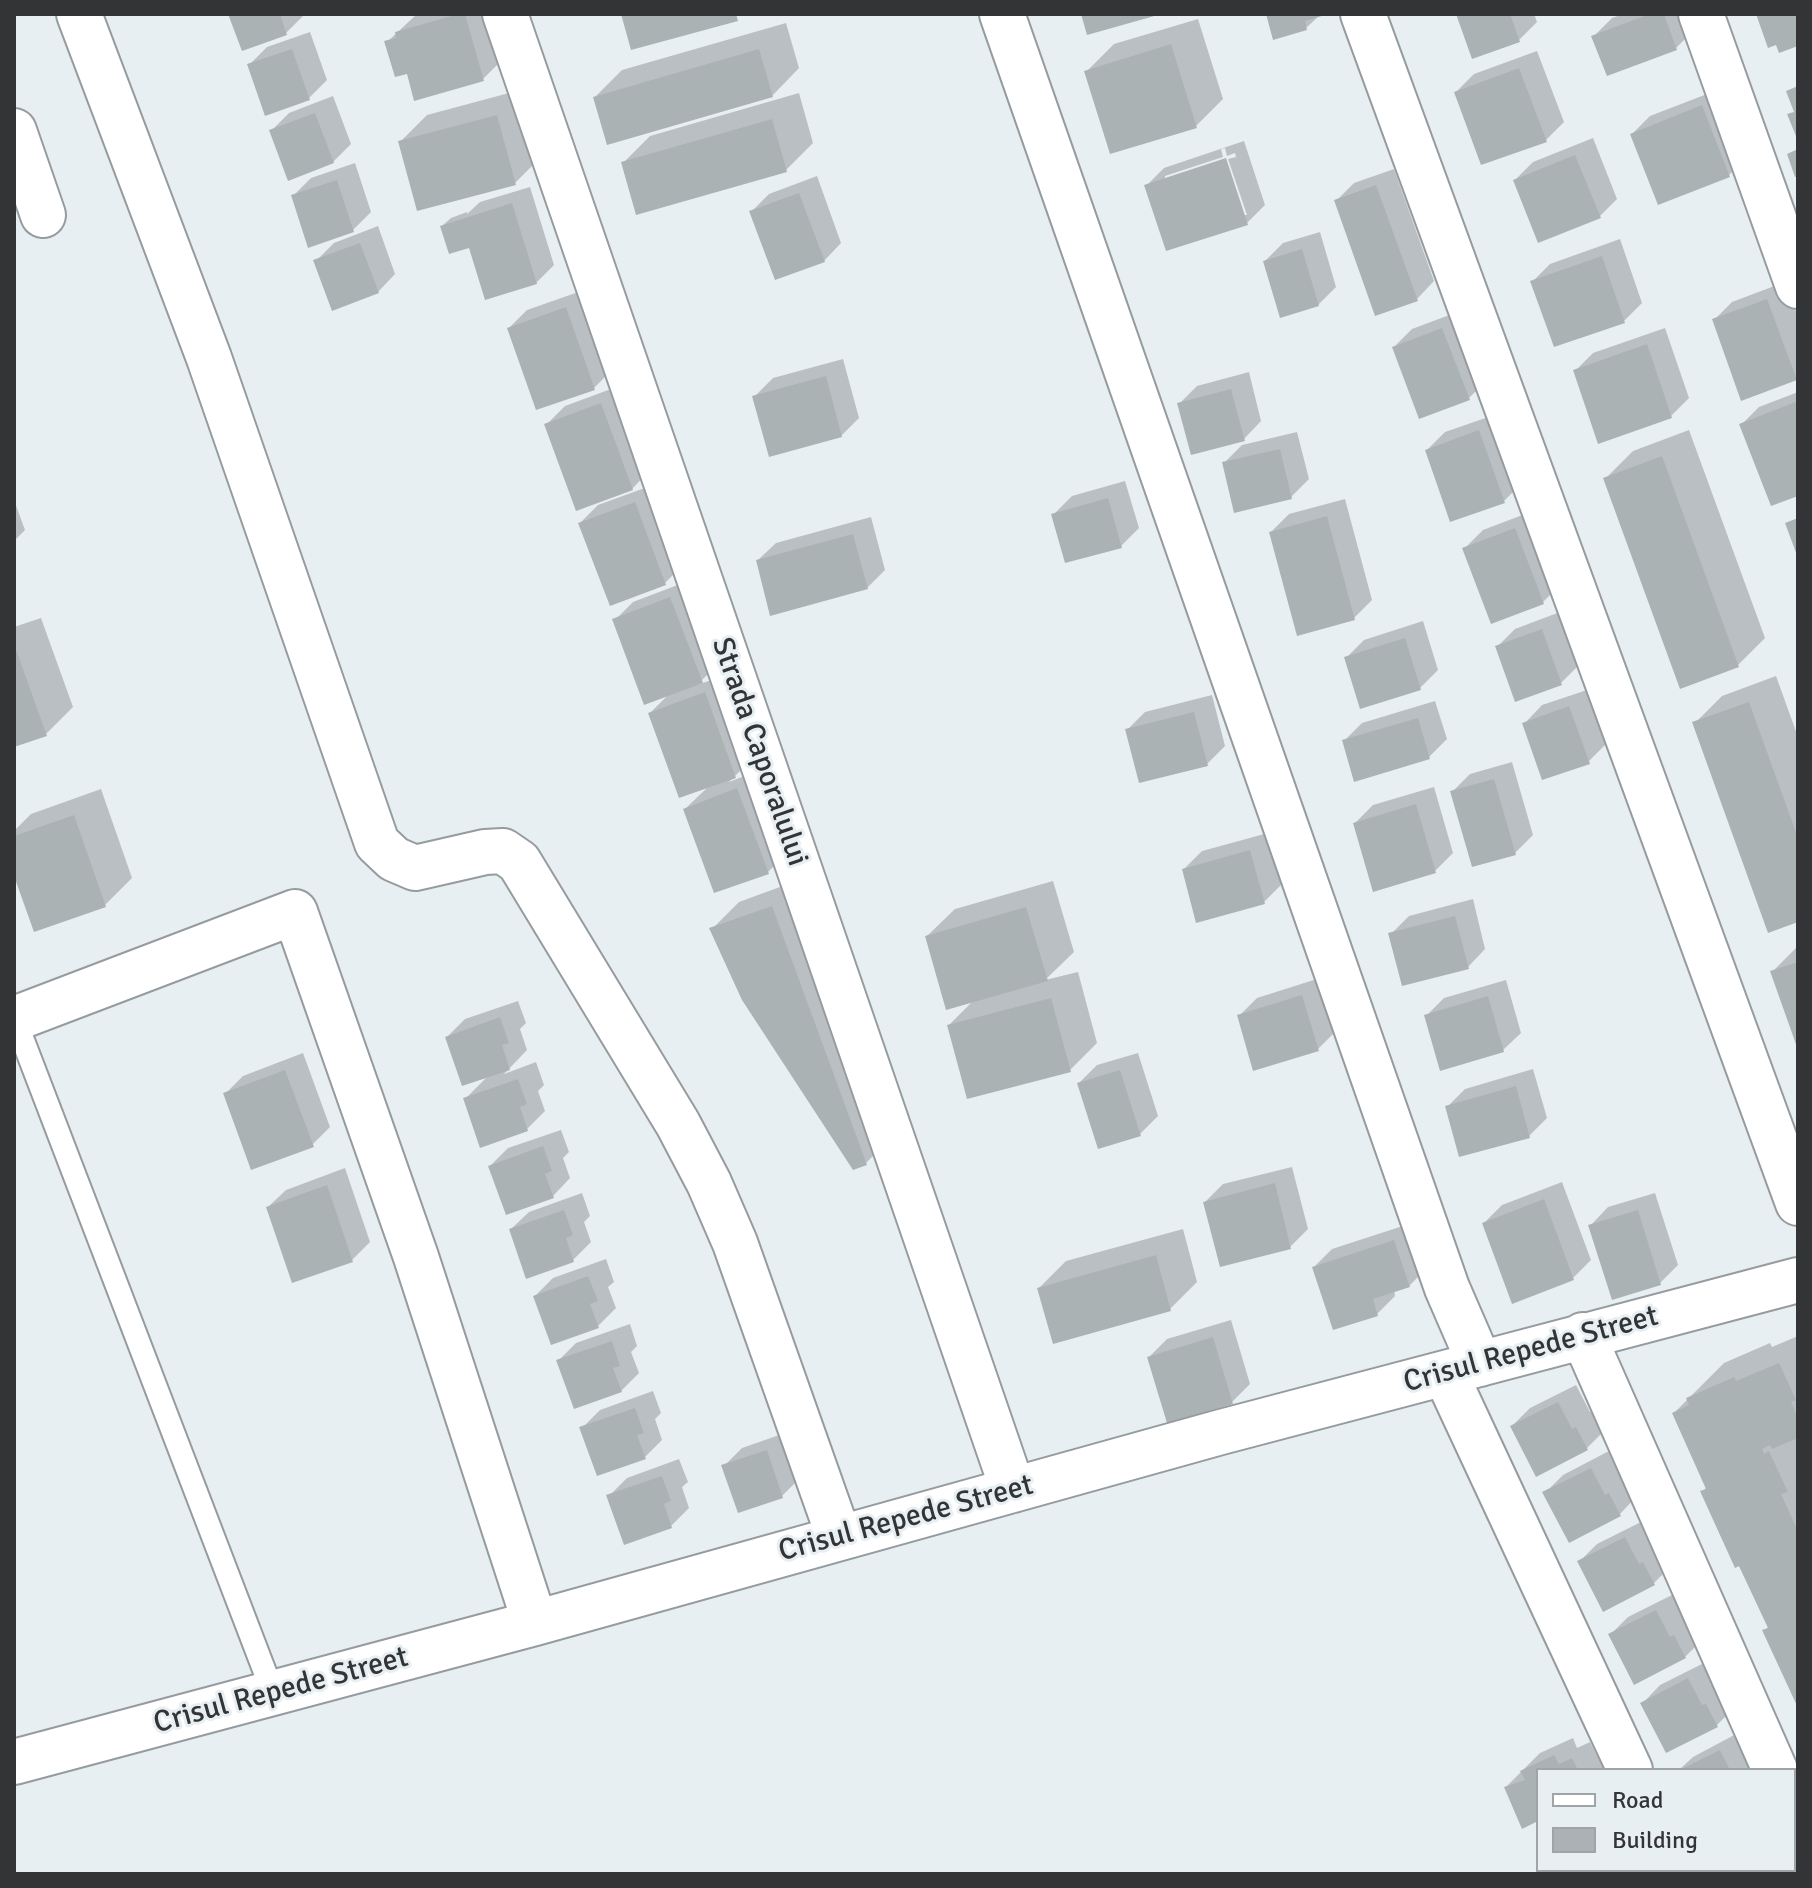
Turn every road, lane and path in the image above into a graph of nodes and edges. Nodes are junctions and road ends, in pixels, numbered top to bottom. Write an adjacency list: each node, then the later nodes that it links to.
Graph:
1 (79, 14): 15 (street)
2 (505, 14): 14 (street, Strada Caporalului)
3 (1002, 14): 13 (street)
4 (1363, 14): 10 (street)
5 (1701, 14): 8 (street)
6 (14, 131): 7 (street)
7 (43, 215)
8 (1798, 286)
9 (14, 1018): 16 (street); 17 (lane)
10 (1798, 1203)
11 (1798, 1280): 12 (street, Crisul Repede Street)
12 (1583, 1335): 13 (street, Crisul Repede Street); 20 (street)
13 (1462, 1368): 14 (street, Crisul Repede Street); 19 (street)
14 (1013, 1490): 15 (street, Crisul Repede Street)
15 (839, 1537): 16 (street, Crisul Repede Street)
16 (535, 1623): 17 (street, Crisul Repede Street)
17 (273, 1693): 18 (street, Crisul Repede Street)
18 (14, 1762)
19 (1629, 1768)
20 (1774, 1768)

